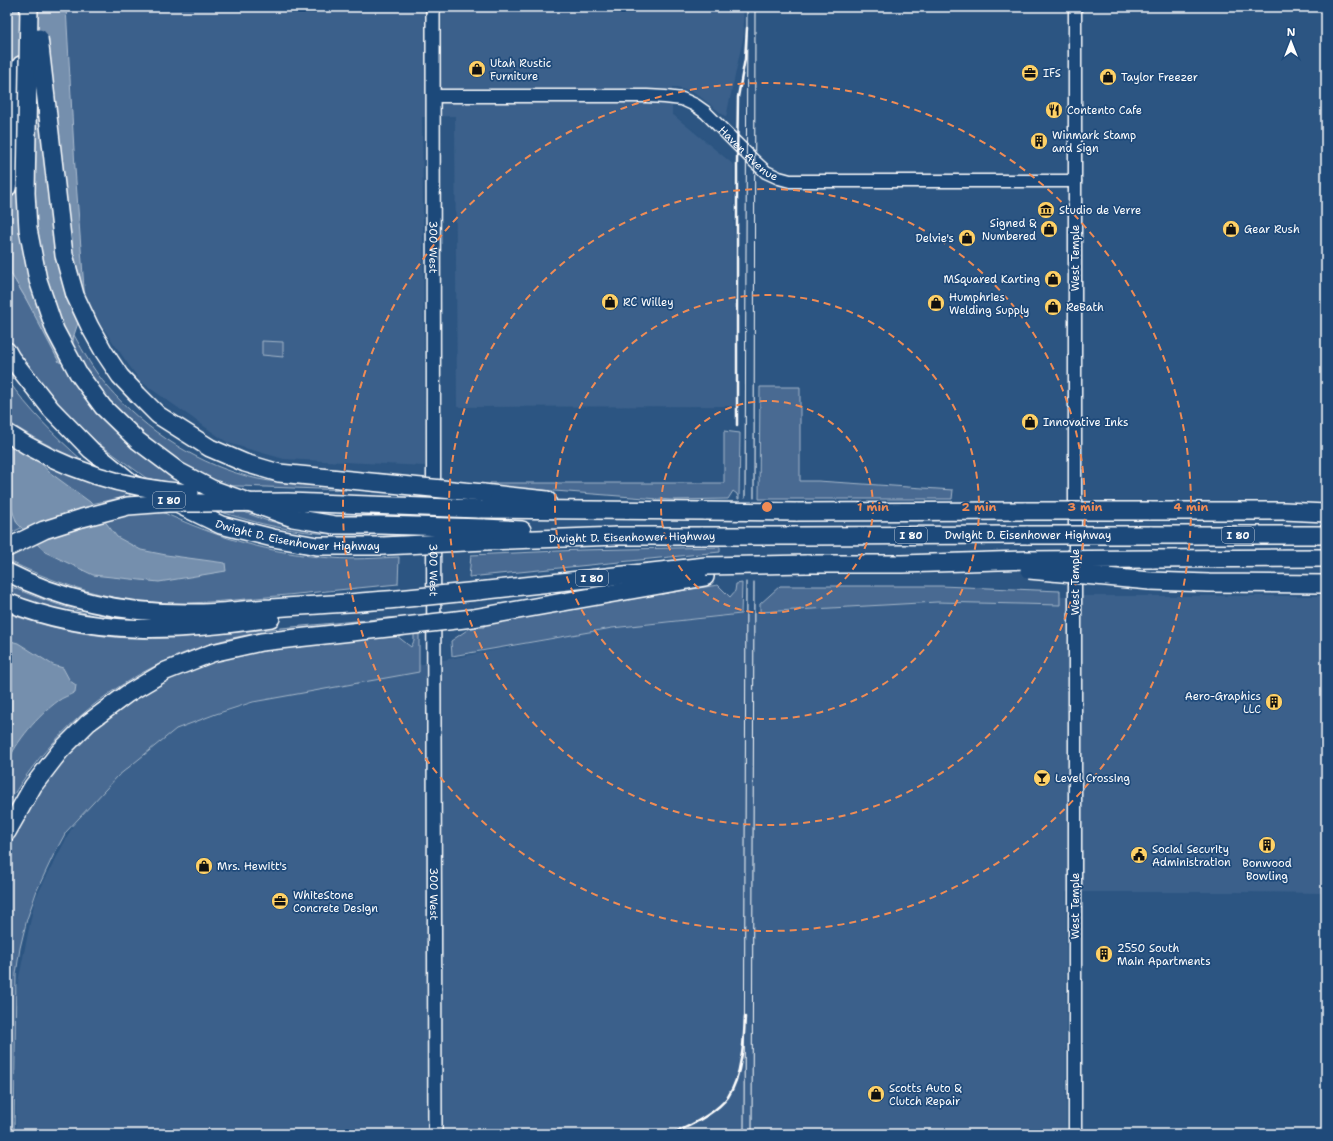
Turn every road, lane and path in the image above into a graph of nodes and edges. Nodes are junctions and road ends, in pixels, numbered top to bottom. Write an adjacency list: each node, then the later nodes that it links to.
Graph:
1 (22, 7): 8 (highway)
2 (29, 7): 16 (highway, bridge)
3 (36, 7): 11 (highway, bridge)
4 (432, 7): 6 (main road, 300 West)
5 (1075, 7): 7 (street, West Temple)
6 (434, 96): 7 (street, Haven Avenue); 27 (main road, 300 West)
7 (1075, 181): 28 (street, West Temple)
8 (7, 188)
9 (7, 351): 16 (highway, Dwight D. Eisenhower Highway / I 80, bridge)
10 (7, 433): 12 (highway, bridge)
11 (480, 501): 12 (highway, bridge); 14 (highway, bridge)
12 (288, 502): 18 (highway, bridge)
13 (1326, 508): 14 (highway)
14 (1284, 511): 15 (highway)
15 (1326, 512)
16 (485, 535): 17 (highway, Dwight D. Eisenhower Highway / I 80, bridge)
17 (1326, 535)
18 (7, 548)
19 (1326, 558): 20 (highway, I 80, bridge)
20 (1028, 565): 21 (highway, I 80, bridge); 23 (highway, bridge)
21 (706, 571): 24 (highway, I 80, bridge); 26 (highway, bridge)
22 (7, 572): 24 (highway, I 80)
23 (1326, 584)
24 (390, 600): 25 (highway)
25 (7, 602)
26 (7, 832)
27 (434, 1134)
28 (1075, 1134)

